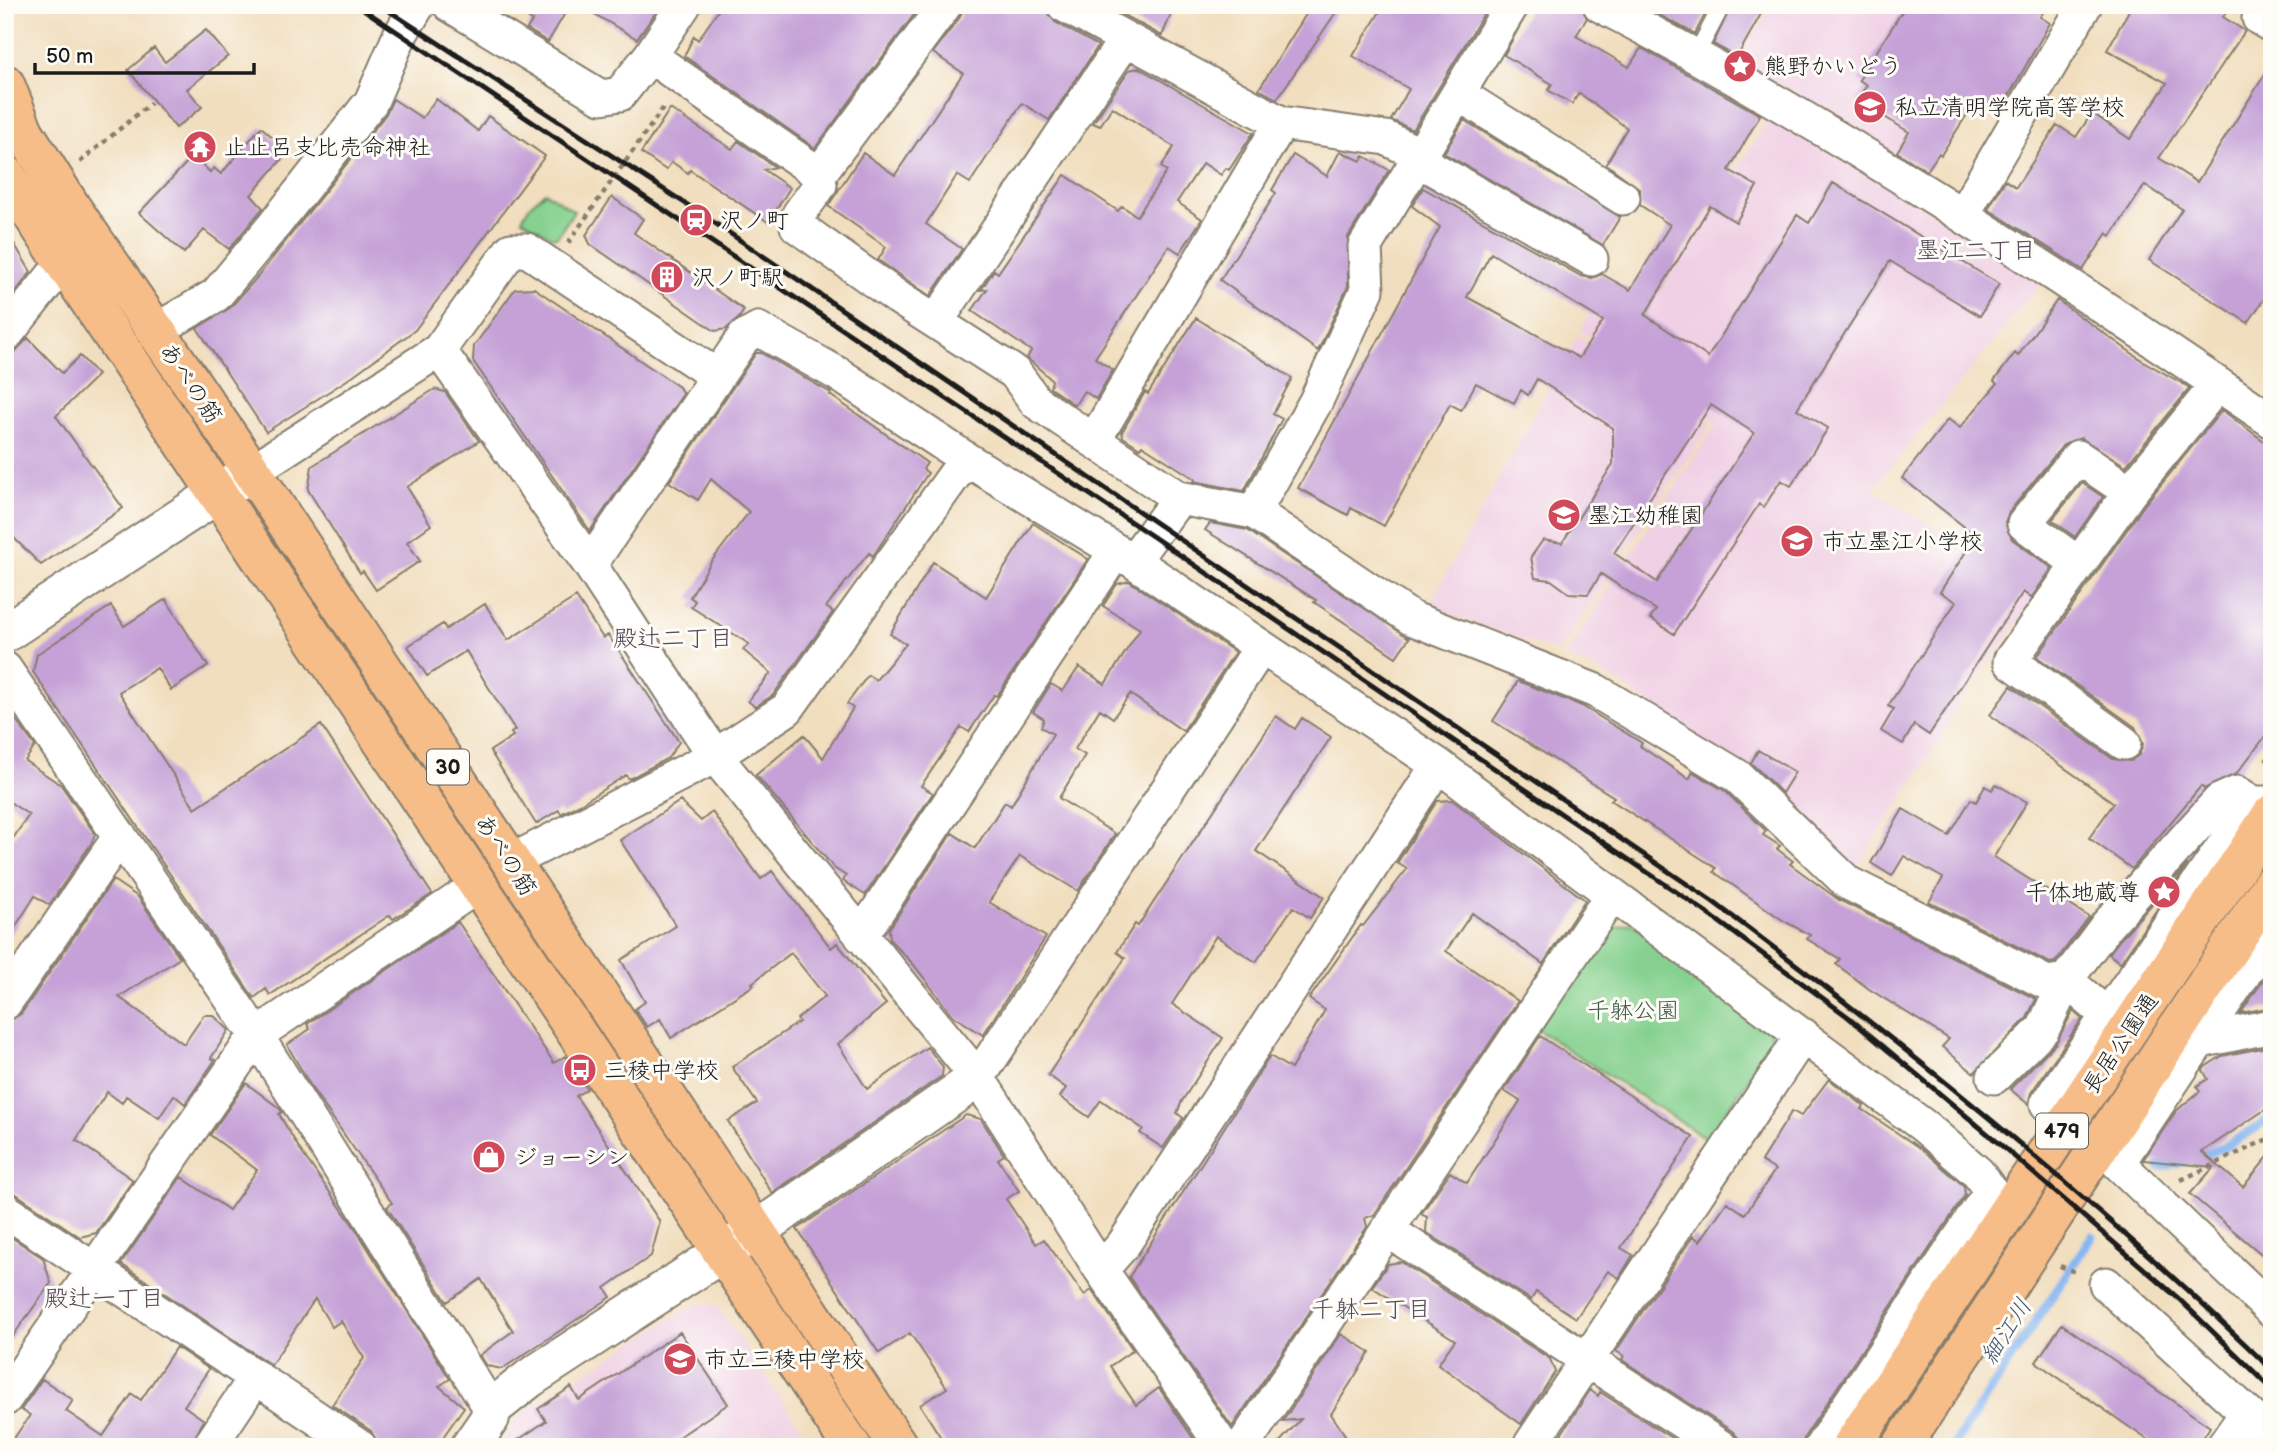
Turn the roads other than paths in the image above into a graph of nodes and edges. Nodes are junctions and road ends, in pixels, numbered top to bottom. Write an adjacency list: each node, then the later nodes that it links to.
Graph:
1 (450, 5): 14 (street)
2 (684, 5): 14 (street)
3 (945, 5): 20 (street)
4 (1064, 5): 12 (street)
5 (1512, 5): 16 (street)
6 (1600, 5): 13 (street)
7 (1722, 5): 13 (lane)
8 (2085, 5): 22 (street)
9 (2265, 5): 11 (street)
10 (417, 6): 26 (street)
11 (2272, 26)
12 (1126, 39): 17 (street); 25 (street)
13 (1696, 55): 22 (street)
14 (650, 57): 20 (street)
15 (5, 84): 26 (main road, あべの筋 / 30)
16 (1459, 94): 18 (street); 21 (street)
17 (1281, 123): 18 (street); 32 (street)
18 (1420, 158): 23 (street); 38 (street)
19 (5, 174): 24 (main road, あべの筋 / 30)
20 (819, 174): 25 (street)
21 (1623, 198)
22 (1963, 214): 30 (street)
23 (1591, 259)
24 (63, 262): 27 (street); 36 (main road, あべの筋 / 30)
25 (936, 322): 32 (street)
26 (155, 331): 34 (main road, あべの筋 / 30)
27 (5, 337)
28 (439, 350): 29 (street); 34 (street); 41 (street)
29 (718, 376): 33 (street); 41 (street)
30 (2218, 384): 31 (street); 35 (street)
31 (2272, 421)
32 (1095, 439): 37 (street)
33 (966, 459): 39 (street); 46 (street)
34 (252, 471): 36 (street); 50 (main road, あべの筋 / 30)
35 (2130, 492): 40 (street); 40 (street)
36 (219, 494): 42 (street); 52 (main road, あべの筋 / 30)
37 (1179, 499): 38 (street); 39 (street)
38 (1254, 512): 56 (street)
39 (1124, 556): 43 (street); 55 (street)
40 (2079, 564): 45 (street)
41 (590, 565): 46 (street)
42 (5, 633)
43 (1260, 649): 47 (street); 64 (street)
44 (5, 668): 49 (street)
45 (2124, 743)
46 (716, 756): 50 (street); 55 (street)
47 (1438, 765): 53 (street); 70 (street)
48 (2265, 807): 56 (street); 58 (street); 89 (main road, 長居公園通 / 479)
49 (120, 836): 57 (street); 60 (street)
50 (510, 862): 68 (main road, あべの筋 / 30)
51 (2272, 884): 90 (main road, 長居公園通 / 479)
52 (479, 885): 60 (street); 68 (main road, あべの筋 / 30)
53 (1612, 895): 61 (street); 67 (street)
54 (2272, 932): 62 (street)
55 (861, 936): 64 (street)
56 (2066, 980): 58 (street); 63 (street)
57 (5, 1003)
58 (2108, 1016): 65 (street)
59 (2272, 1026): 62 (street)
60 (256, 1035): 69 (street); 76 (street)
61 (1803, 1035): 73 (street); 88 (street)
62 (2200, 1041): 72 (street)
63 (1994, 1077)
64 (978, 1078): 68 (street); 70 (street)
65 (2047, 1104)
66 (5, 1210): 69 (street)
67 (1389, 1231): 73 (street); 85 (street)
68 (739, 1242): 76 (street); 82 (main road, あべの筋 / 30); 83 (main road, あべの筋 / 30)
69 (93, 1268): 74 (street); 75 (street)
70 (1101, 1270): 84 (street)
71 (2094, 1279): 77 (street)
72 (2272, 1311)
73 (1587, 1359): 86 (street); 87 (street)
74 (256, 1377): 79 (street); 80 (street)
75 (5, 1399)
76 (491, 1409): 81 (street)
77 (2246, 1414): 78 (street); 91 (street)
78 (2272, 1436)
79 (209, 1447)
80 (360, 1447)
81 (470, 1447)
82 (852, 1447)
83 (899, 1447)
84 (1223, 1447)
85 (1242, 1447)
86 (1529, 1447)
87 (1721, 1447)
88 (1821, 1447)
89 (1851, 1447)
90 (1901, 1447)
91 (2223, 1447)

